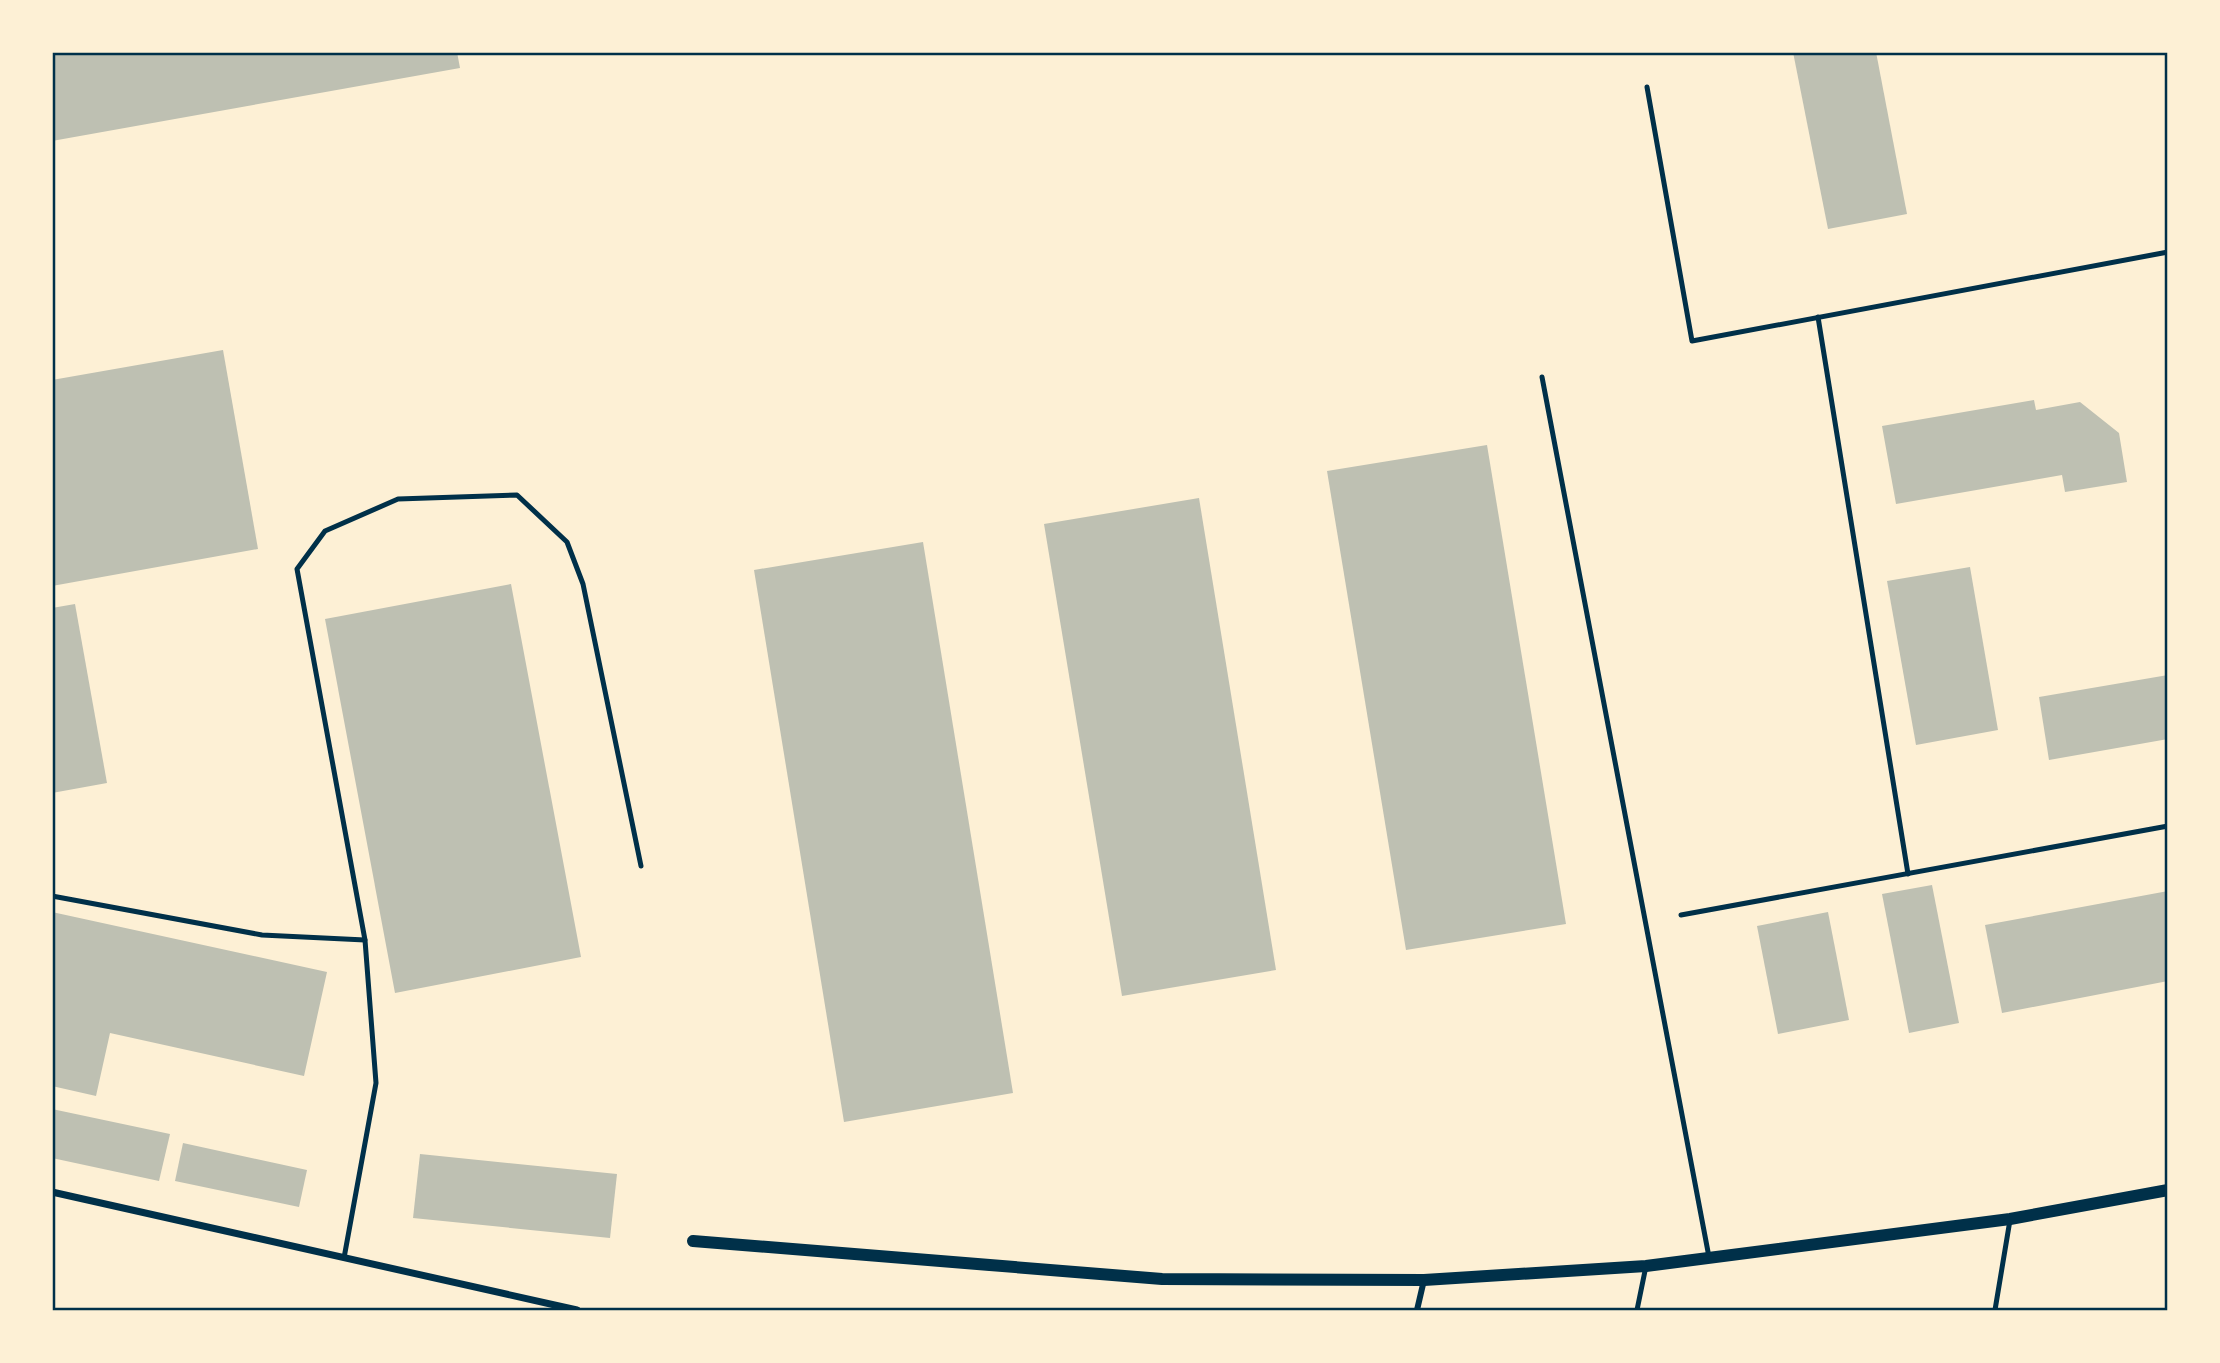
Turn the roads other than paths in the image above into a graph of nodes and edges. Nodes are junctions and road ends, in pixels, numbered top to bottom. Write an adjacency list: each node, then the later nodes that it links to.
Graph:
1 (1647, 87): 3 (lane)
2 (2168, 252): 3 (lane)
3 (1818, 317): 7 (lane)
4 (1542, 377): 15 (lane)
5 (2168, 827): 7 (lane)
6 (641, 866): 10 (lane)
7 (1908, 874): 9 (lane)
8 (52, 896): 10 (lane)
9 (1681, 915)
10 (365, 940): 16 (lane)
11 (2168, 1190): 13 (street)
12 (52, 1192): 16 (street)
13 (2010, 1219): 15 (street); 22 (lane)
14 (693, 1241): 18 (street)
15 (1709, 1257): 17 (street)
16 (344, 1258): 19 (street)
17 (1646, 1266): 18 (street); 21 (lane)
18 (1424, 1280): 20 (street)
19 (577, 1310)
20 (1418, 1311)
21 (1637, 1311)
22 (1995, 1311)

